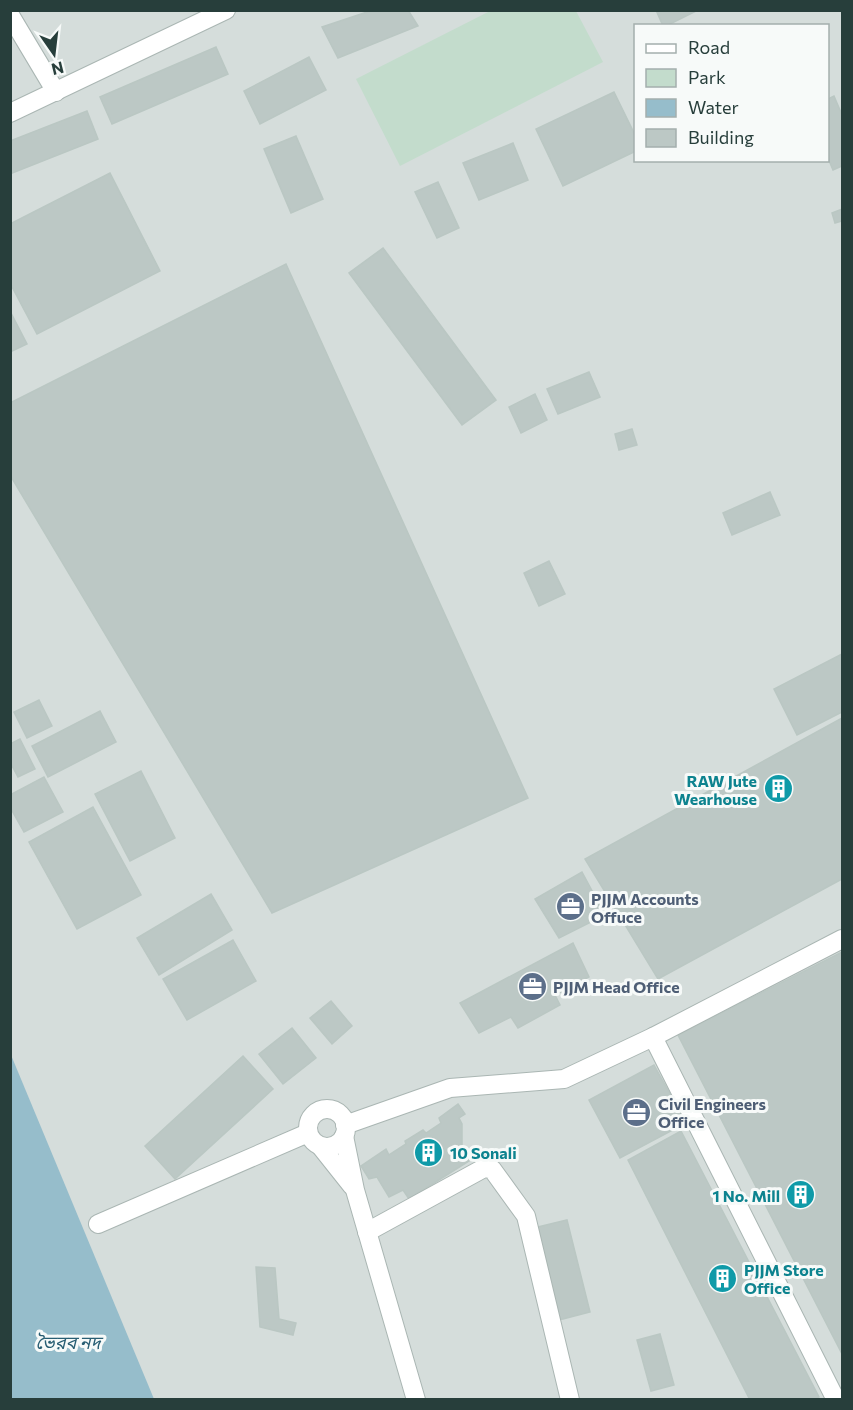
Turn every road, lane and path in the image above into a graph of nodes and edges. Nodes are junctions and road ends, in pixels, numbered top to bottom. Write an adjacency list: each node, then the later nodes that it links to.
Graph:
1 (226, 10): 3 (street)
2 (10, 15): 3 (street)
3 (56, 92): 4 (street)
4 (10, 113)
5 (843, 939): 6 (street)
6 (653, 1037): 7 (street); 15 (street)
7 (345, 1130): 8 (street); 9 (street); 10 (street)
8 (308, 1133): 9 (street); 11 (street)
9 (321, 1147): 10 (street)
10 (355, 1190): 12 (street)
11 (98, 1224)
12 (367, 1232): 13 (street); 14 (street)
13 (416, 1400)
14 (570, 1400)
15 (836, 1400)

